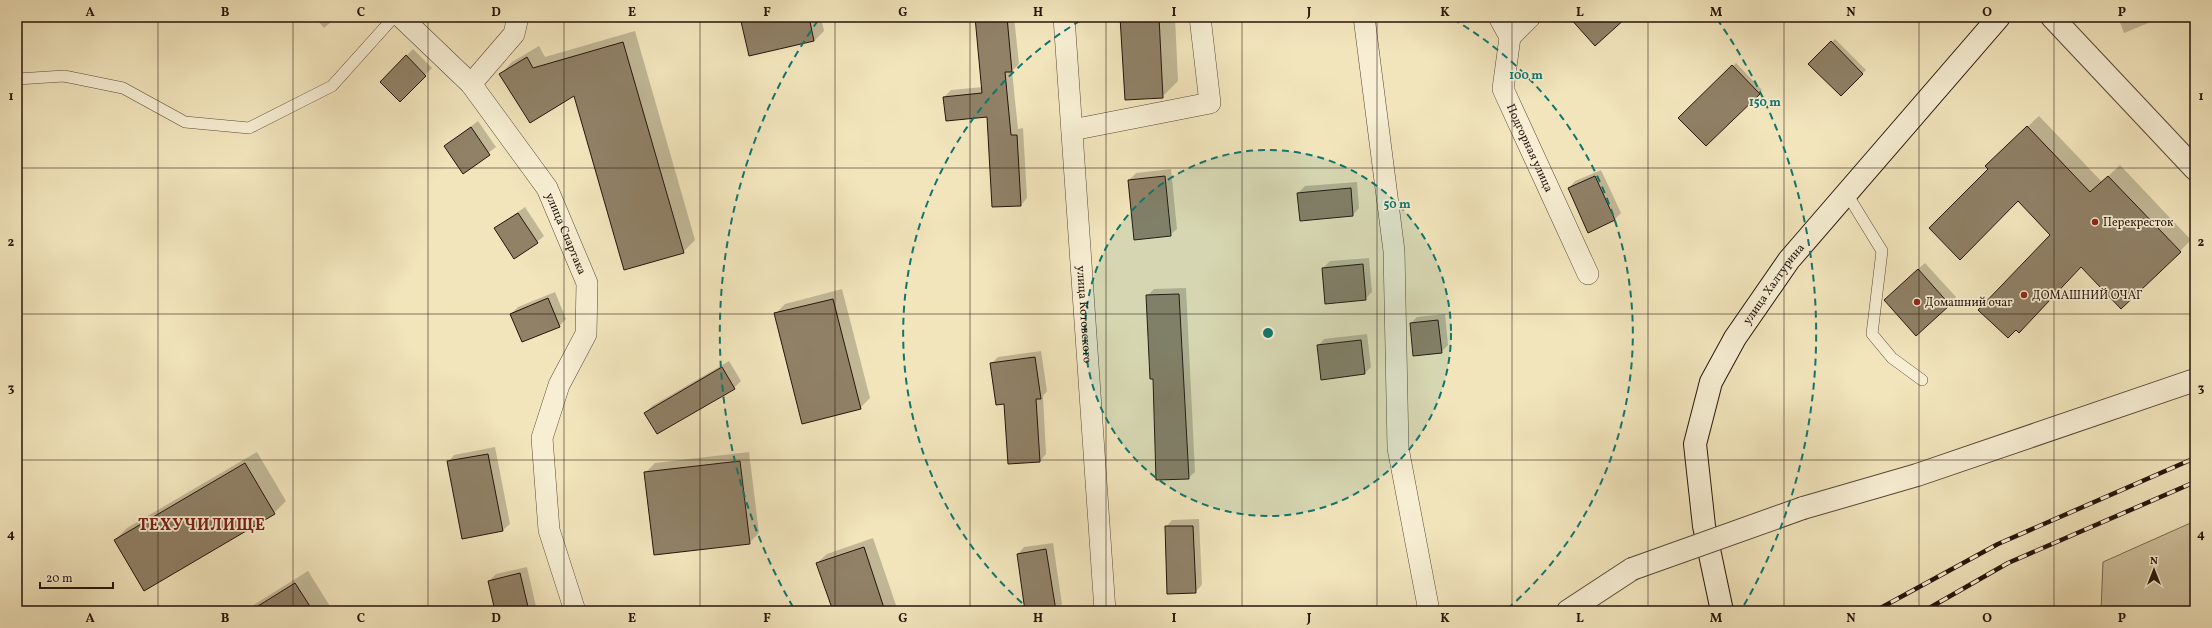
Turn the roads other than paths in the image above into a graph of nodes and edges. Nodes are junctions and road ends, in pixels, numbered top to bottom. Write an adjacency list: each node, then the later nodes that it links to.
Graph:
1 (394, 17): 12 (lane)
2 (401, 17): 13 (street, улица Спартака)
3 (518, 17): 13 (street)
4 (1064, 17): 14 (street, улица Котовского)
5 (1200, 17): 14 (street)
6 (1364, 17): 22 (street)
7 (1499, 17): 11 (street)
8 (1530, 17): 11 (street)
9 (1999, 17): 16 (street, улица Халтурина)
10 (2052, 17): 15 (street)
11 (1510, 36): 17 (street, Подгорная улица)
12 (17, 79)
13 (471, 84): 20 (street, улица Спартака)
14 (1072, 130): 21 (street, улица Котовского)
15 (2195, 169)
16 (1847, 194): 18 (lane); 24 (street, улица Халтурина)
17 (1588, 274)
18 (1922, 380)
19 (2195, 380): 23 (street, bridge)
20 (574, 611)
21 (1105, 611)
22 (1429, 611)
23 (1568, 611)
24 (1722, 611)

